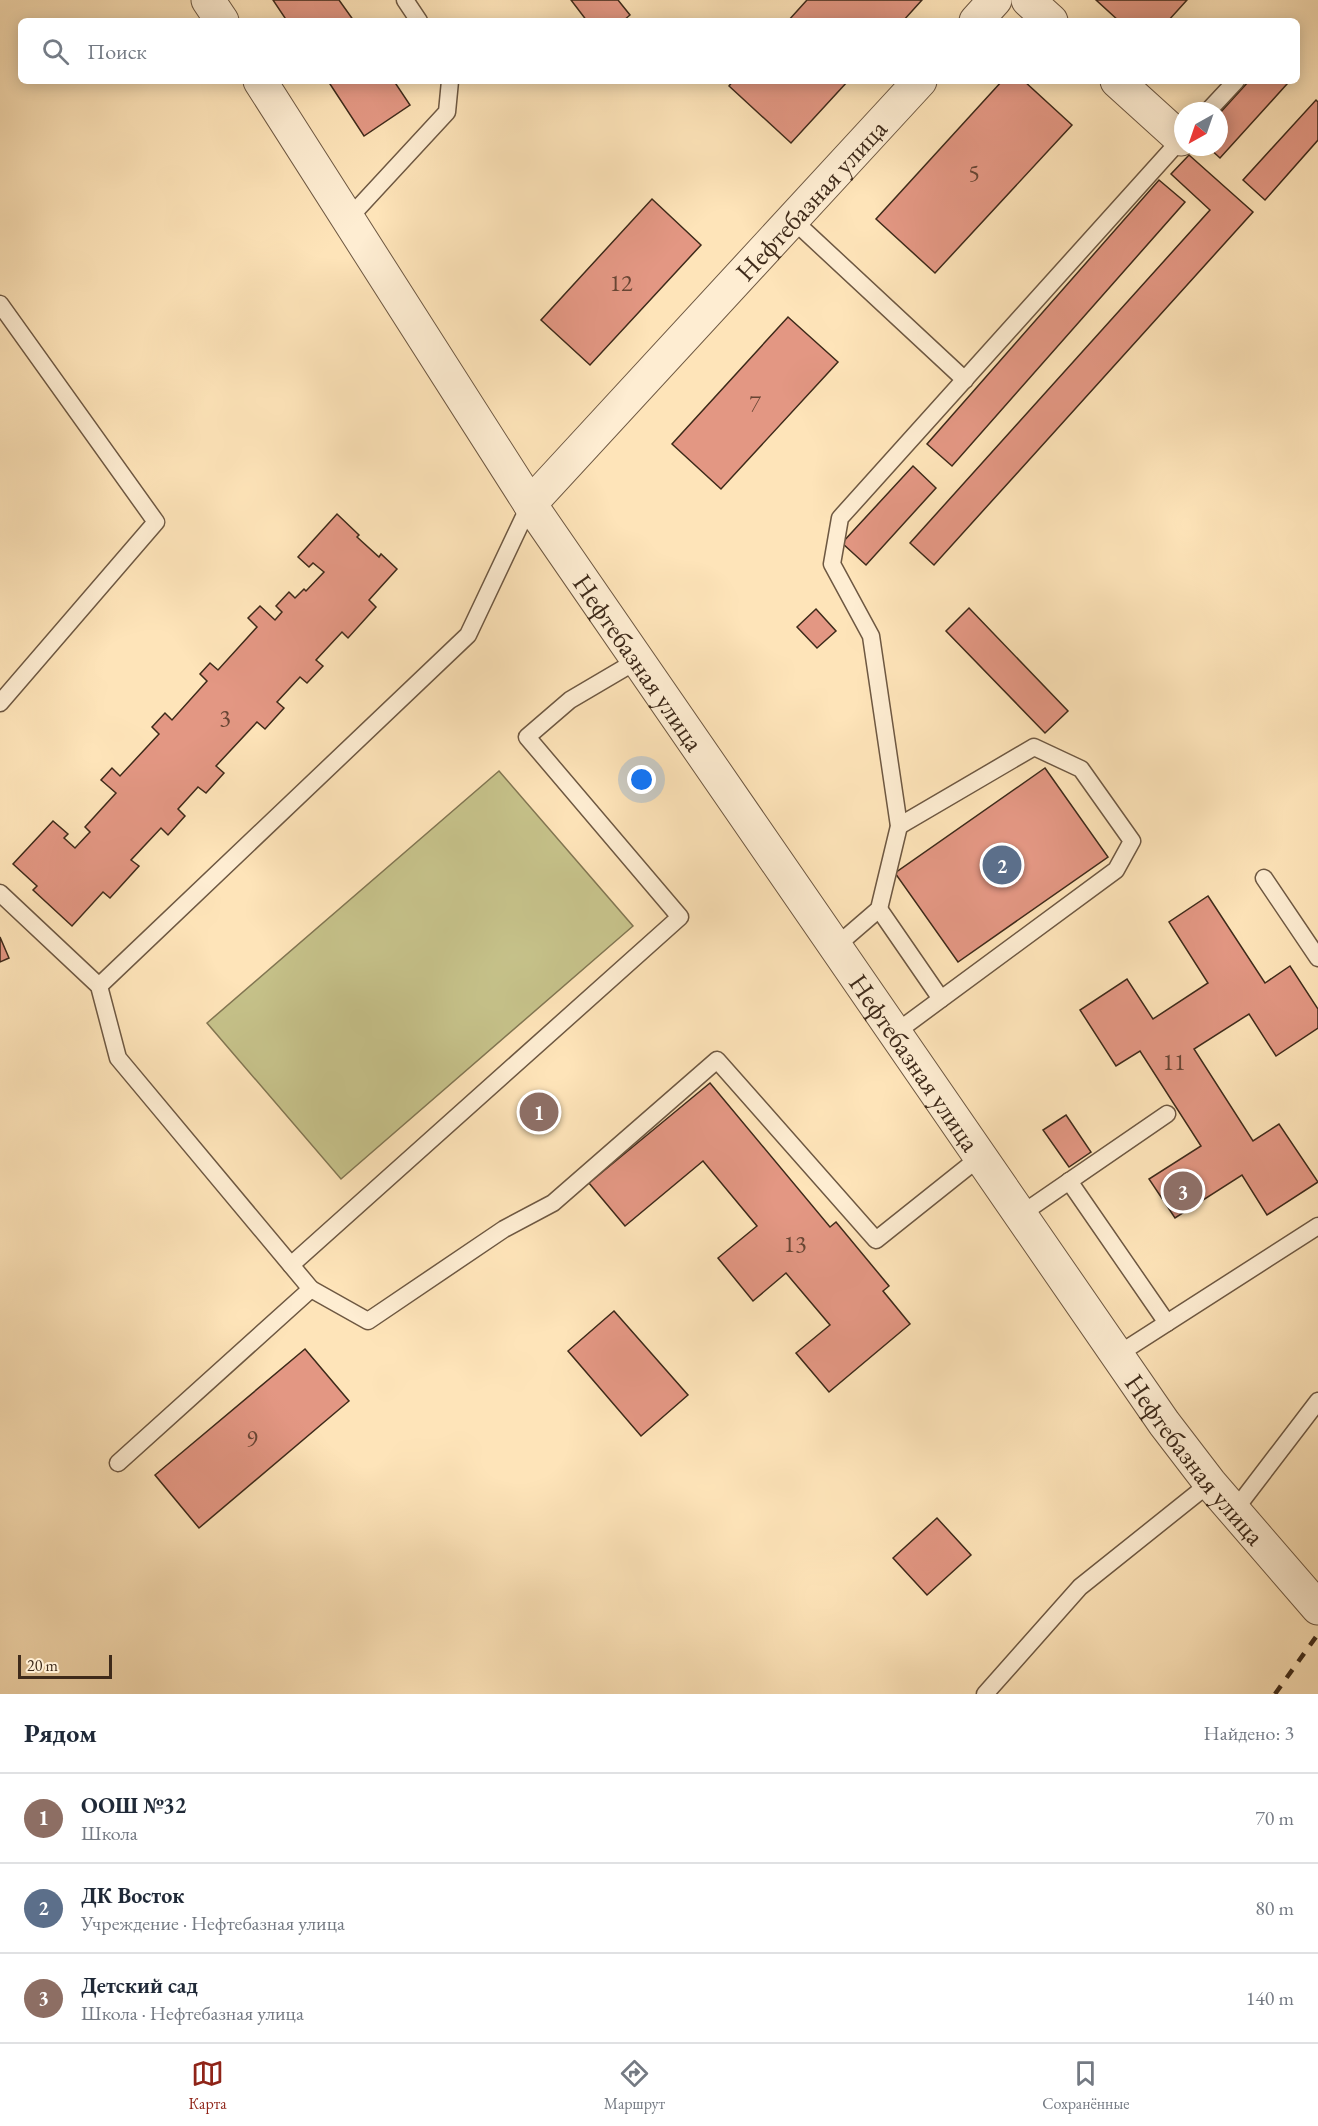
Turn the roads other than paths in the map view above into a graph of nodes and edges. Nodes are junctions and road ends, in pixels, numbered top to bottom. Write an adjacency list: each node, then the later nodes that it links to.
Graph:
1 (208, 0): 5 (street)
2 (405, 0): 6 (lane)
3 (995, 0): 7 (street)
4 (1028, 0): 8 (street)
5 (220, 18)
6 (417, 18)
7 (979, 18)
8 (1048, 18)
9 (262, 84): 17 (street, Нефтебазная улица)
10 (450, 84): 17 (lane)
11 (917, 84): 18 (street, Нефтебазная улица)
12 (1120, 84): 15 (street)
13 (1233, 84): 14 (lane)
14 (1216, 102)
15 (1174, 131)
16 (1174, 147): 20 (lane)
17 (348, 219): 21 (street, Нефтебазная улица)
18 (793, 220): 20 (lane); 21 (street, Нефтебазная улица)
19 (0, 304): 23 (lane)
20 (965, 380): 24 (lane)
21 (530, 504): 22 (street, Нефтебазная улица); 30 (lane)
22 (638, 660): 28 (street, Нефтебазная улица); 38 (lane)
23 (0, 703)
24 (899, 826): 27 (lane); 31 (lane)
25 (1264, 878): 29 (lane)
26 (0, 893): 30 (lane)
27 (879, 909): 28 (lane); 31 (lane)
28 (835, 947): 32 (street, Нефтебазная улица)
29 (1318, 958)
30 (99, 986): 38 (lane)
31 (941, 999): 32 (lane)
32 (895, 1033): 34 (street, Нефтебазная улица)
33 (1167, 1114): 35 (lane)
34 (980, 1157): 36 (street, Нефтебазная улица); 39 (lane)
35 (1069, 1181): 36 (lane); 40 (lane)
36 (1020, 1215): 41 (street, Нефтебазная улица)
37 (1318, 1226): 40 (lane)
38 (291, 1265): 39 (lane)
39 (311, 1289): 43 (lane)
40 (1167, 1323): 41 (lane)
41 (1118, 1355): 44 (street, Нефтебазная улица)
42 (1318, 1401): 45 (lane)
43 (118, 1463)
44 (1210, 1483): 45 (street, Нефтебазная улица); 47 (lane)
45 (1234, 1511): 46 (street, Нефтебазная улица)
46 (1318, 1608)
47 (985, 1694)

